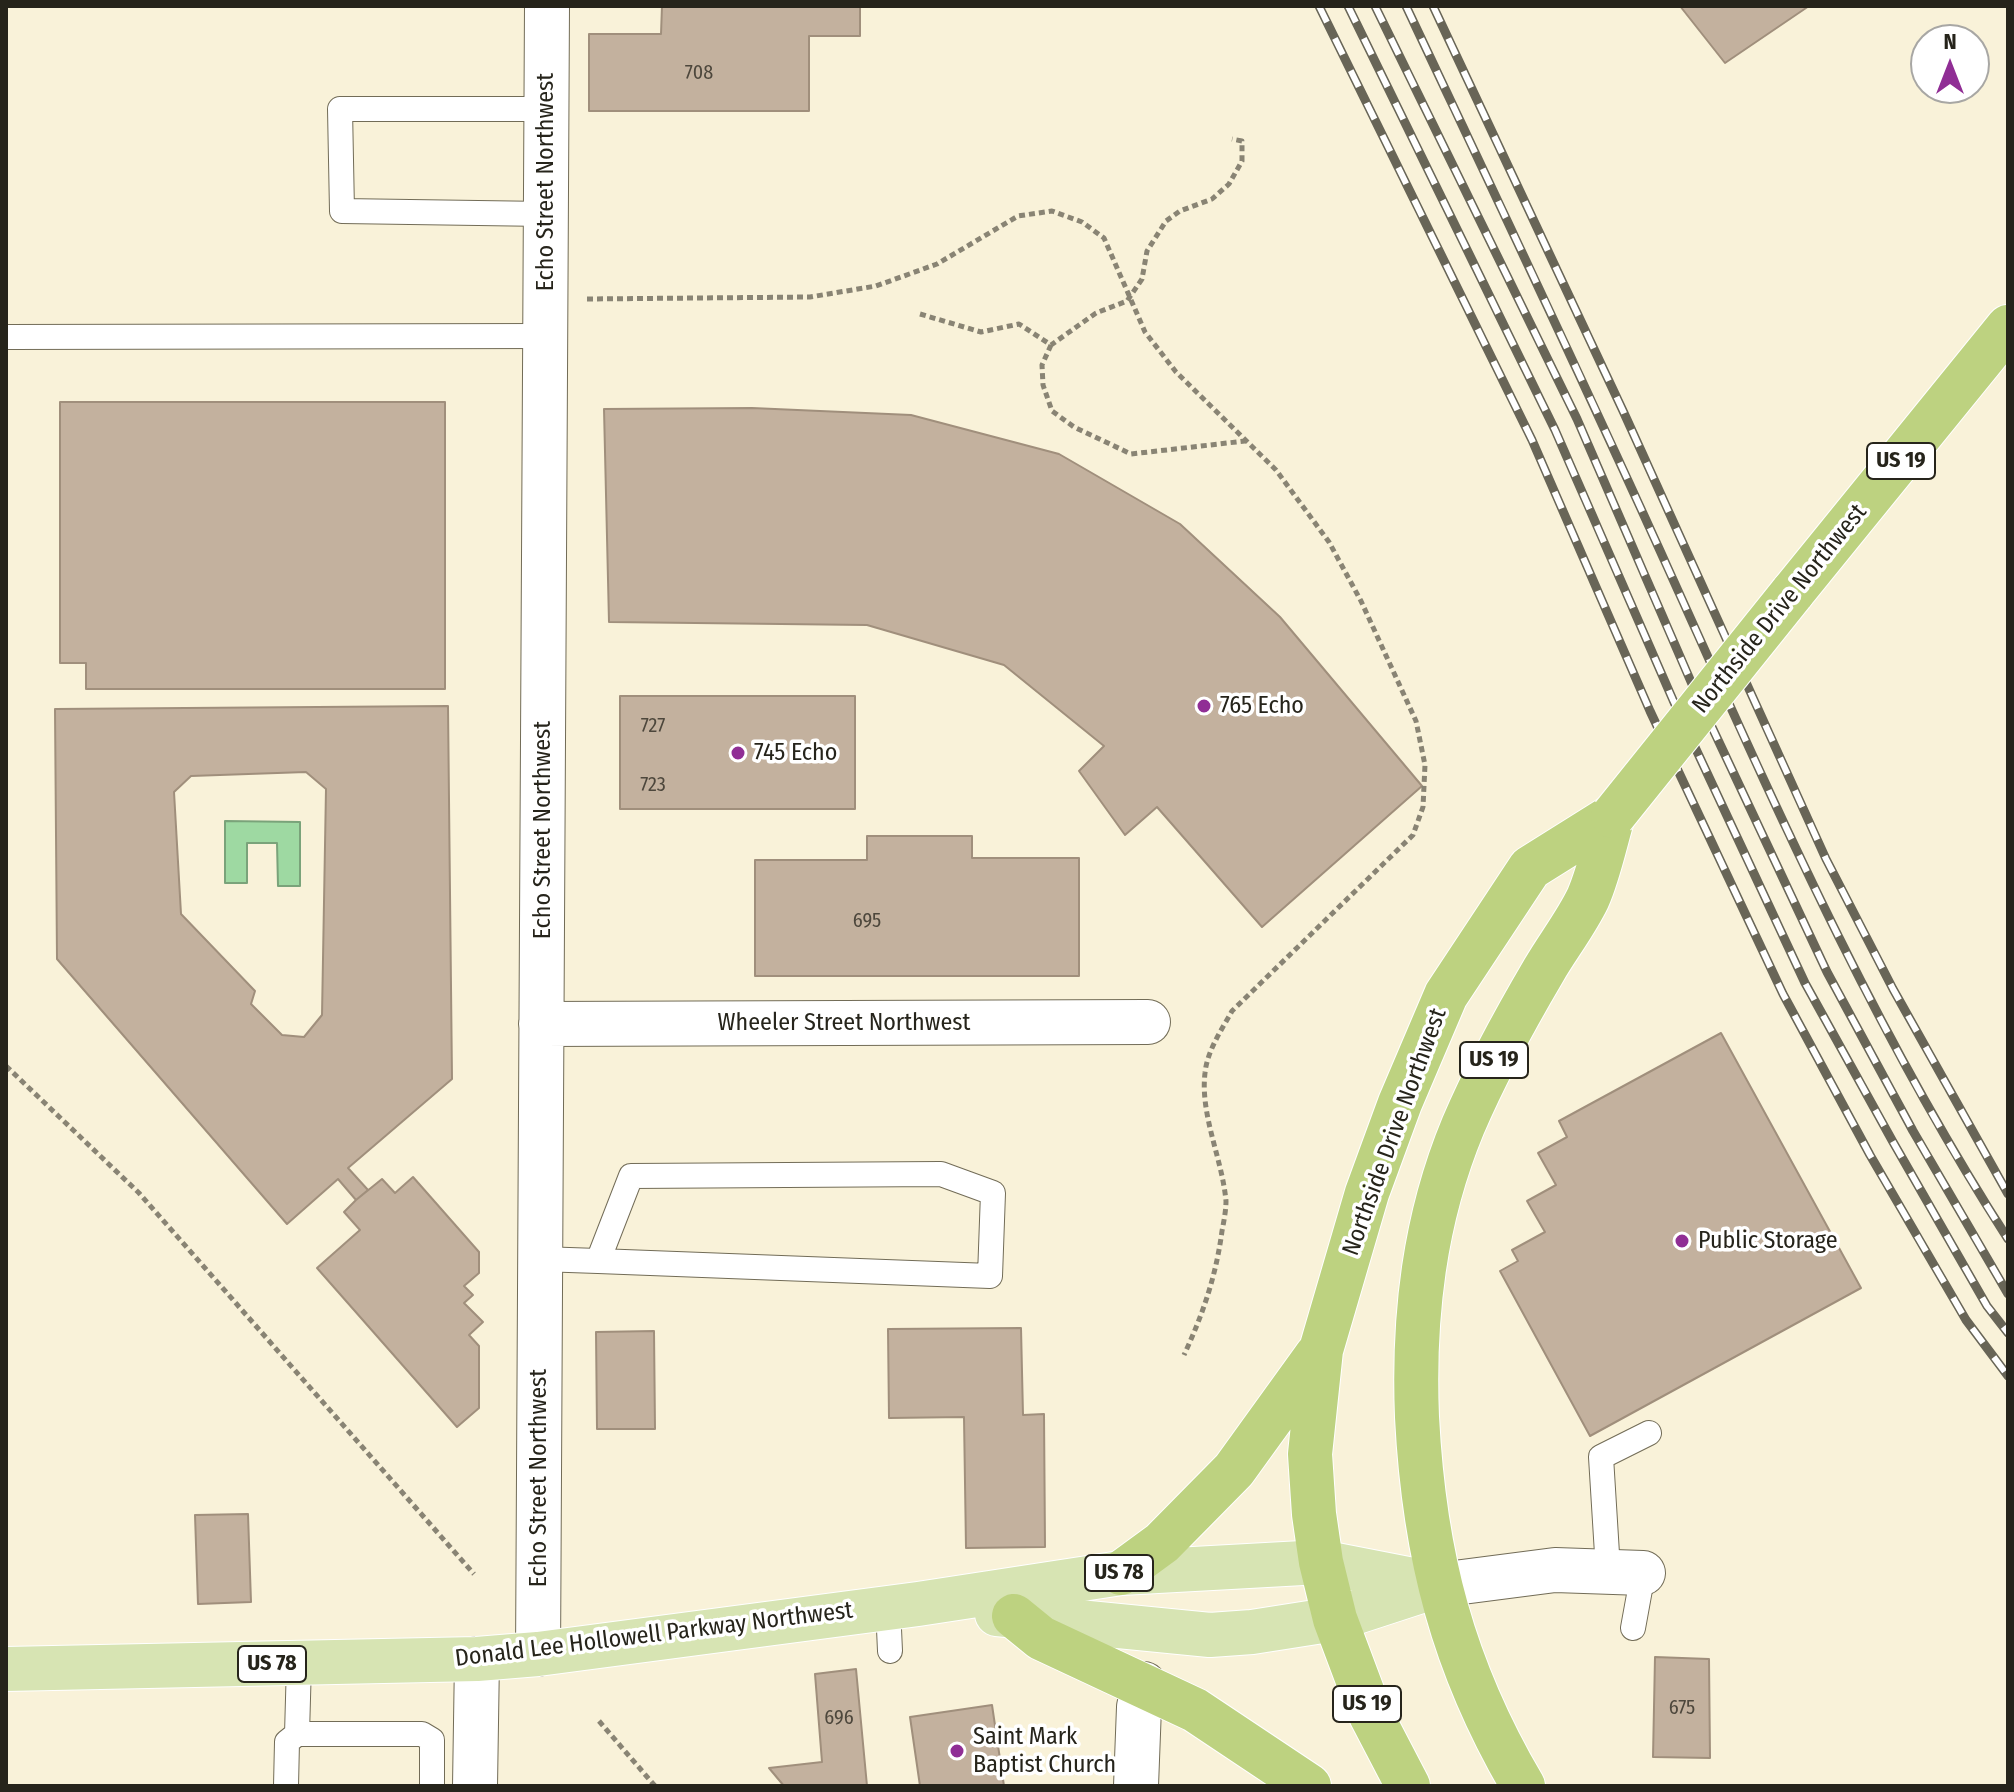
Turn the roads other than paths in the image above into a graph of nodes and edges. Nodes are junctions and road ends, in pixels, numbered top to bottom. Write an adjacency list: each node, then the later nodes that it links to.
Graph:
1 (547, 6): 2 (street, Echo Street Northwest)
2 (546, 109): 3 (street, Echo Street Northwest); 3 (lane)
3 (546, 214): 5 (street, Echo Street Northwest)
4 (2008, 327): 7 (highway, Northside Drive Northwest / US 19, bridge)
5 (545, 336): 6 (lane); 9 (street, Echo Street Northwest)
6 (6, 337)
7 (1613, 816): 12 (highway, Northside Drive Northwest / US 19); 17 (highway, Northside Drive Northwest / US 19)
8 (1148, 1022): 9 (street, Wheeler Street Northwest)
9 (541, 1024): 10 (street, Echo Street Northwest)
10 (540, 1259): 11 (lane); 23 (street, Echo Street Northwest)
11 (598, 1261): 11 (lane)
12 (1321, 1350): 14 (highway, Northside Drive Northwest / US 19); 16 (highway)
13 (1649, 1433): 15 (lane)
14 (1321, 1562): 16 (main road, Donald Lee Hollowell Parkway Northwest / US 78); 17 (main road, Donald Lee Hollowell Parkway Northwest / US 78); 20 (highway, Northside Drive Northwest / US 19)
15 (1626, 1571): 17 (street); 21 (lane)
16 (1121, 1573): 18 (main road, Donald Lee Hollowell Parkway Northwest / US 78)
17 (1439, 1585): 20 (main road, Donald Lee Hollowell Parkway Northwest); 35 (highway, Northside Drive Northwest / US 19)
18 (903, 1606): 19 (main road, Donald Lee Hollowell Parkway Northwest / US 78); 22 (lane); 23 (main road, Donald Lee Hollowell Parkway Northwest / US 78)
19 (1014, 1616): 20 (main road, Donald Lee Hollowell Parkway Northwest); 27 (highway)
20 (1335, 1619): 34 (highway, Northside Drive Northwest / US 19)
21 (1633, 1628)
22 (890, 1651)
23 (538, 1654): 24 (main road, Donald Lee Hollowell Parkway Northwest / US 78)
24 (477, 1659): 25 (main road, Donald Lee Hollowell Parkway Northwest / US 78); 31 (street)
25 (299, 1663): 26 (main road, Donald Lee Hollowell Parkway Northwest / US 78); 28 (lane)
26 (6, 1669)
27 (1144, 1684): 32 (street); 33 (highway)
28 (297, 1734): 29 (lane); 30 (lane)
29 (286, 1786)
30 (432, 1786)
31 (475, 1786)
32 (1136, 1786)
33 (1309, 1786)
34 (1408, 1786)
35 (1523, 1786)

